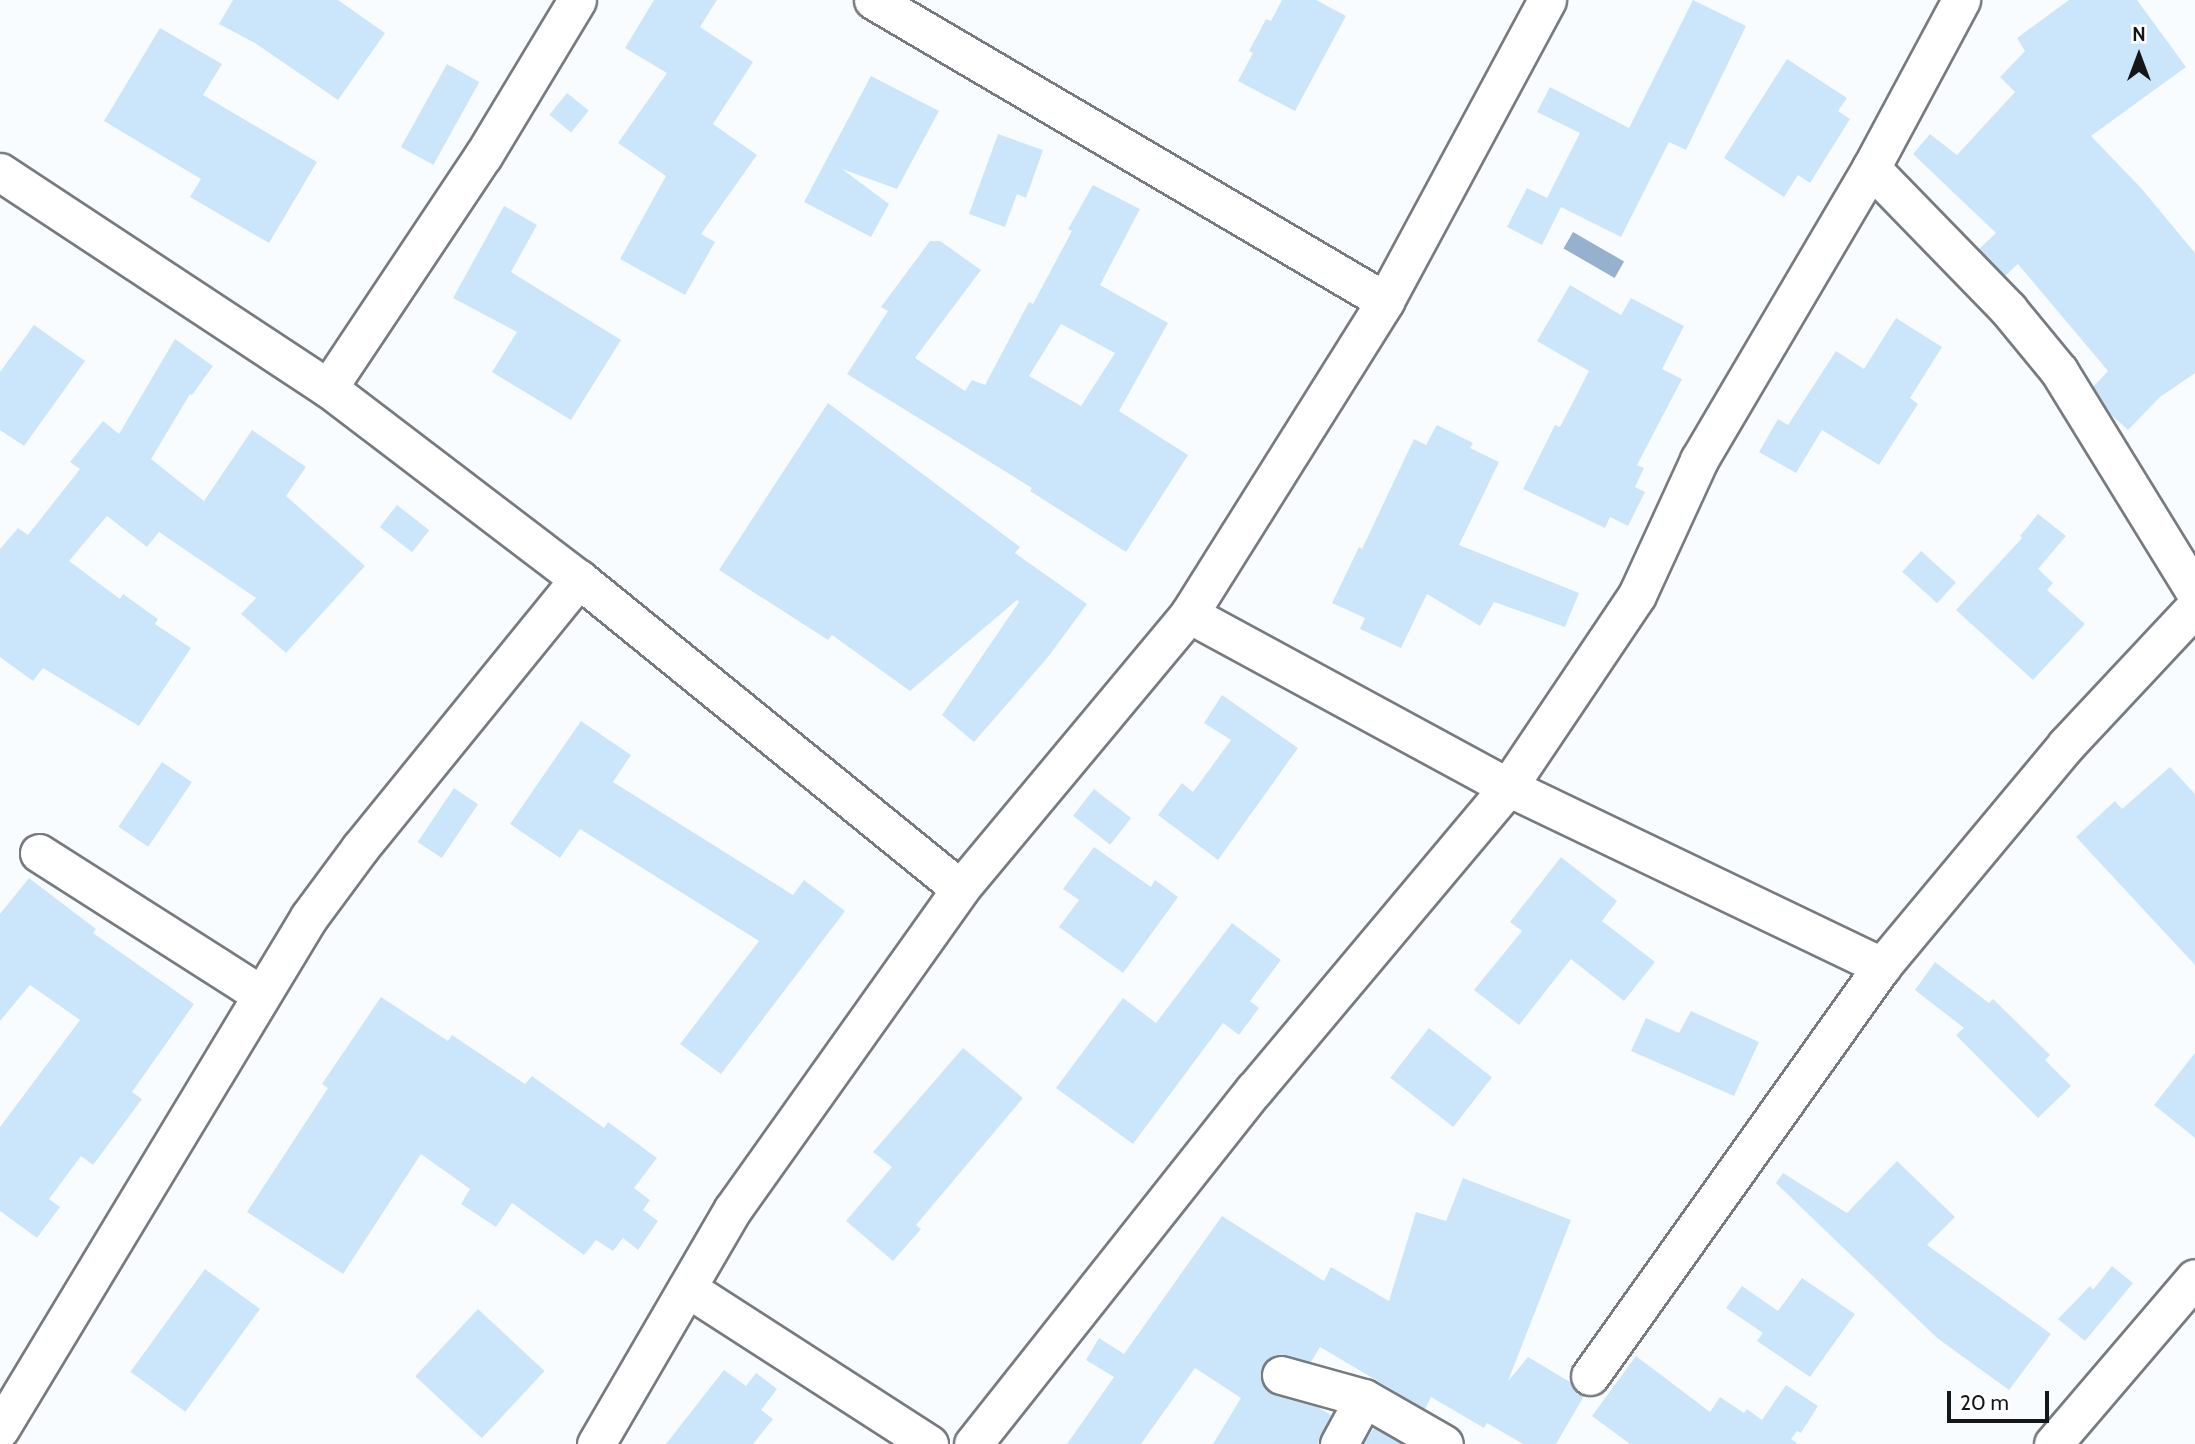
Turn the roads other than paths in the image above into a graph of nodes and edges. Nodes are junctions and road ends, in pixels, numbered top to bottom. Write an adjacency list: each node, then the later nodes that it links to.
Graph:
1 (577, 0): 8 (street)
2 (873, 0): 7 (street)
3 (1547, 0): 7 (street)
4 (1961, 0): 5 (street)
5 (1871, 168): 10 (street); 13 (street)
6 (0, 172): 8 (street)
7 (1385, 302): 12 (street)
8 (328, 388): 9 (street)
9 (579, 579): 15 (street); 17 (street)
10 (2195, 592)
11 (2195, 607): 16 (street)
12 (1189, 614): 13 (street); 15 (street)
13 (1508, 787): 16 (street); 26 (street)
14 (39, 853): 17 (street)
15 (960, 889): 19 (street)
16 (1882, 966): 21 (street)
17 (260, 994): 23 (street)
18 (2195, 1278): 29 (street)
19 (687, 1287): 24 (street); 25 (street)
20 (1281, 1375): 22 (street)
21 (1590, 1376)
22 (1364, 1398): 27 (street); 28 (street)
23 (0, 1429)
24 (596, 1444)
25 (929, 1444)
26 (973, 1444)
27 (1339, 1444)
28 (1444, 1444)
29 (2053, 1444)

